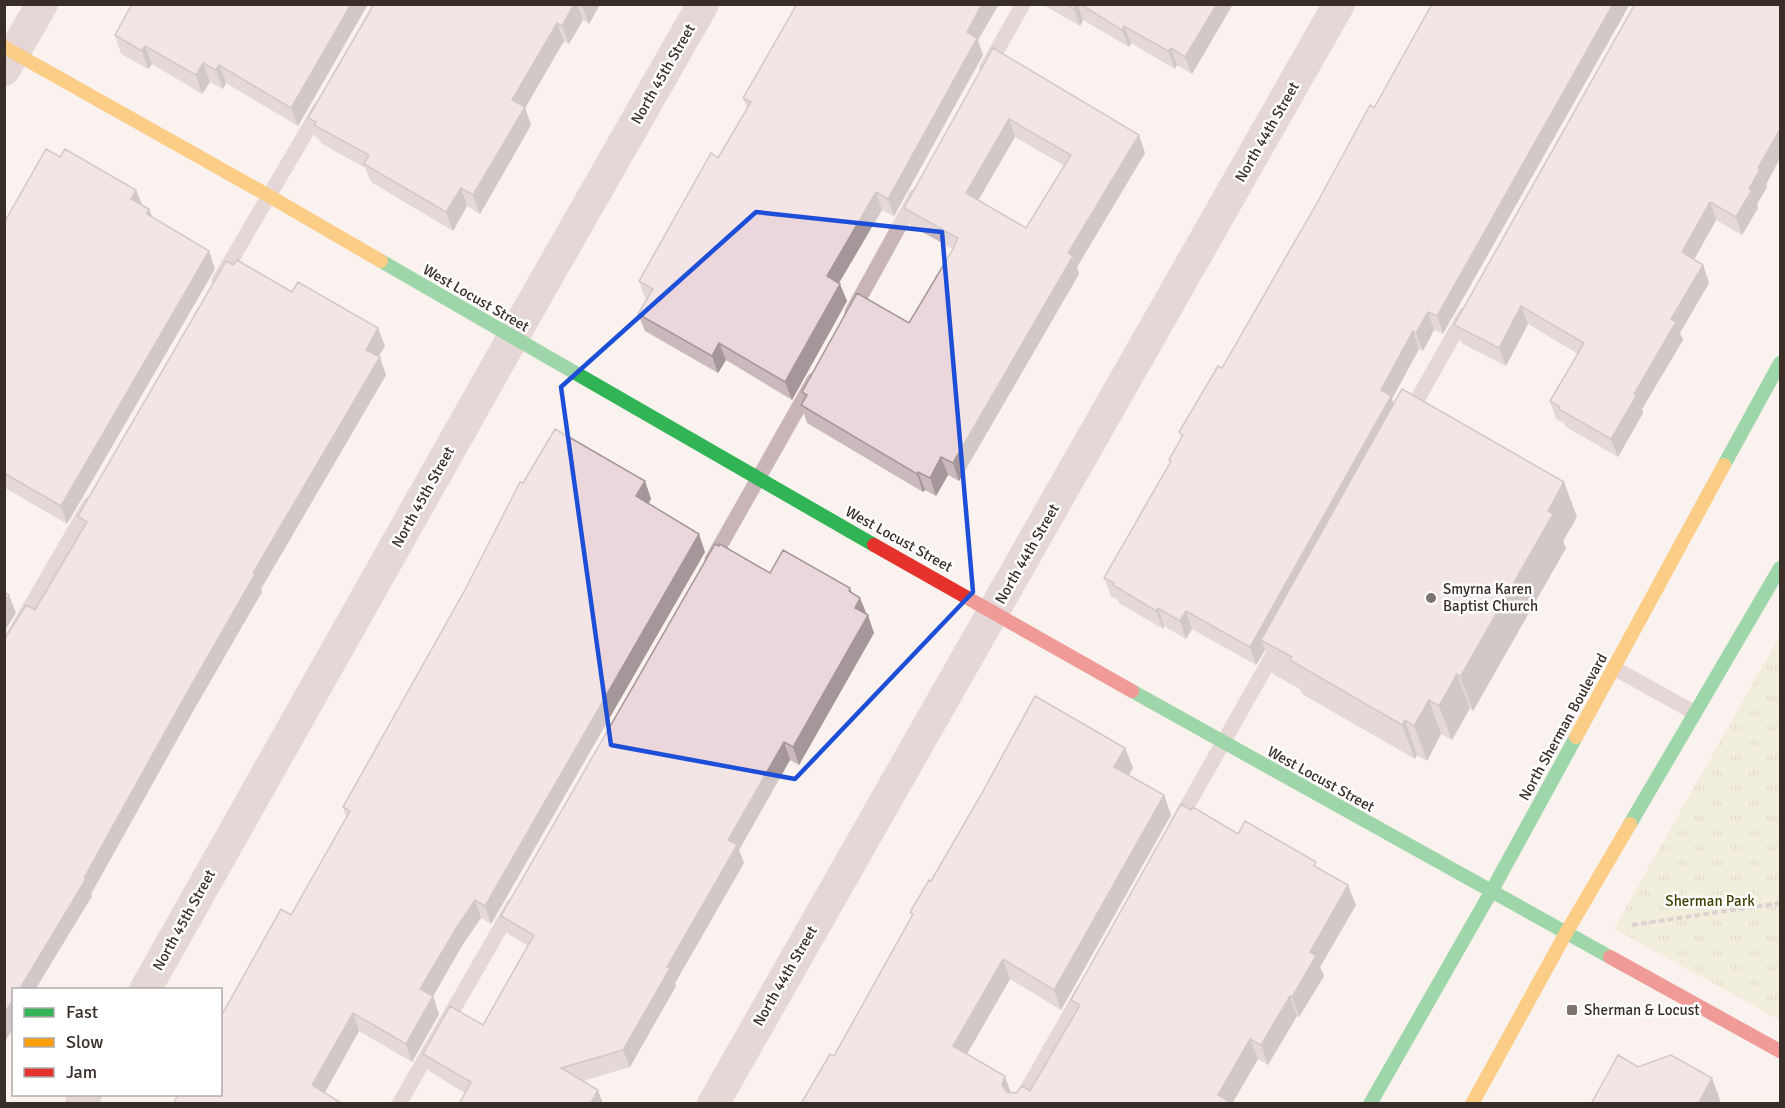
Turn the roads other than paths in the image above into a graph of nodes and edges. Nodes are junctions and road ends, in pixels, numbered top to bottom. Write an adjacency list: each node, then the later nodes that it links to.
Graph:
1 (42, 4): 5 (street)
2 (703, 4): 13 (street, North 45th Street)
3 (1023, 4): 6 (lane)
4 (1339, 4): 21 (street, North 44th Street)
5 (8, 57): 9 (street, West Locust Street)
6 (982, 77)
7 (328, 94): 9 (lane)
8 (925, 180): 12 (lane)
9 (269, 196): 10 (lane); 13 (street, West Locust Street)
10 (210, 296)
11 (1472, 303): 16 (lane)
12 (844, 325)
13 (512, 338): 17 (street, West Locust Street); 32 (street, North 45th Street)
14 (1780, 363): 24 (street, North Sherman Boulevard)
15 (821, 367): 17 (lane)
16 (1402, 427)
17 (759, 478): 20 (lane); 21 (street, West Locust Street)
18 (99, 489): 23 (lane)
19 (1780, 568): 25 (street)
20 (702, 577)
21 (994, 611): 26 (street, West Locust Street); 35 (street, North 44th Street)
22 (1285, 633): 26 (lane)
23 (4, 652)
24 (1614, 668): 25 (lane); 28 (street, North Sherman Boulevard)
25 (1695, 714): 30 (street)
26 (1222, 743): 27 (lane); 28 (street, West Locust Street)
27 (1168, 840)
28 (1491, 892): 30 (street, West Locust Street); 37 (street, North Sherman Boulevard)
29 (518, 897): 34 (lane)
30 (1566, 933): 33 (street, West Locust Street); 38 (street)
31 (1088, 982): 36 (lane)
32 (146, 988)
33 (1780, 1052)
34 (399, 1104)
35 (713, 1104)
36 (1019, 1104)
37 (1370, 1104)
38 (1472, 1104)

